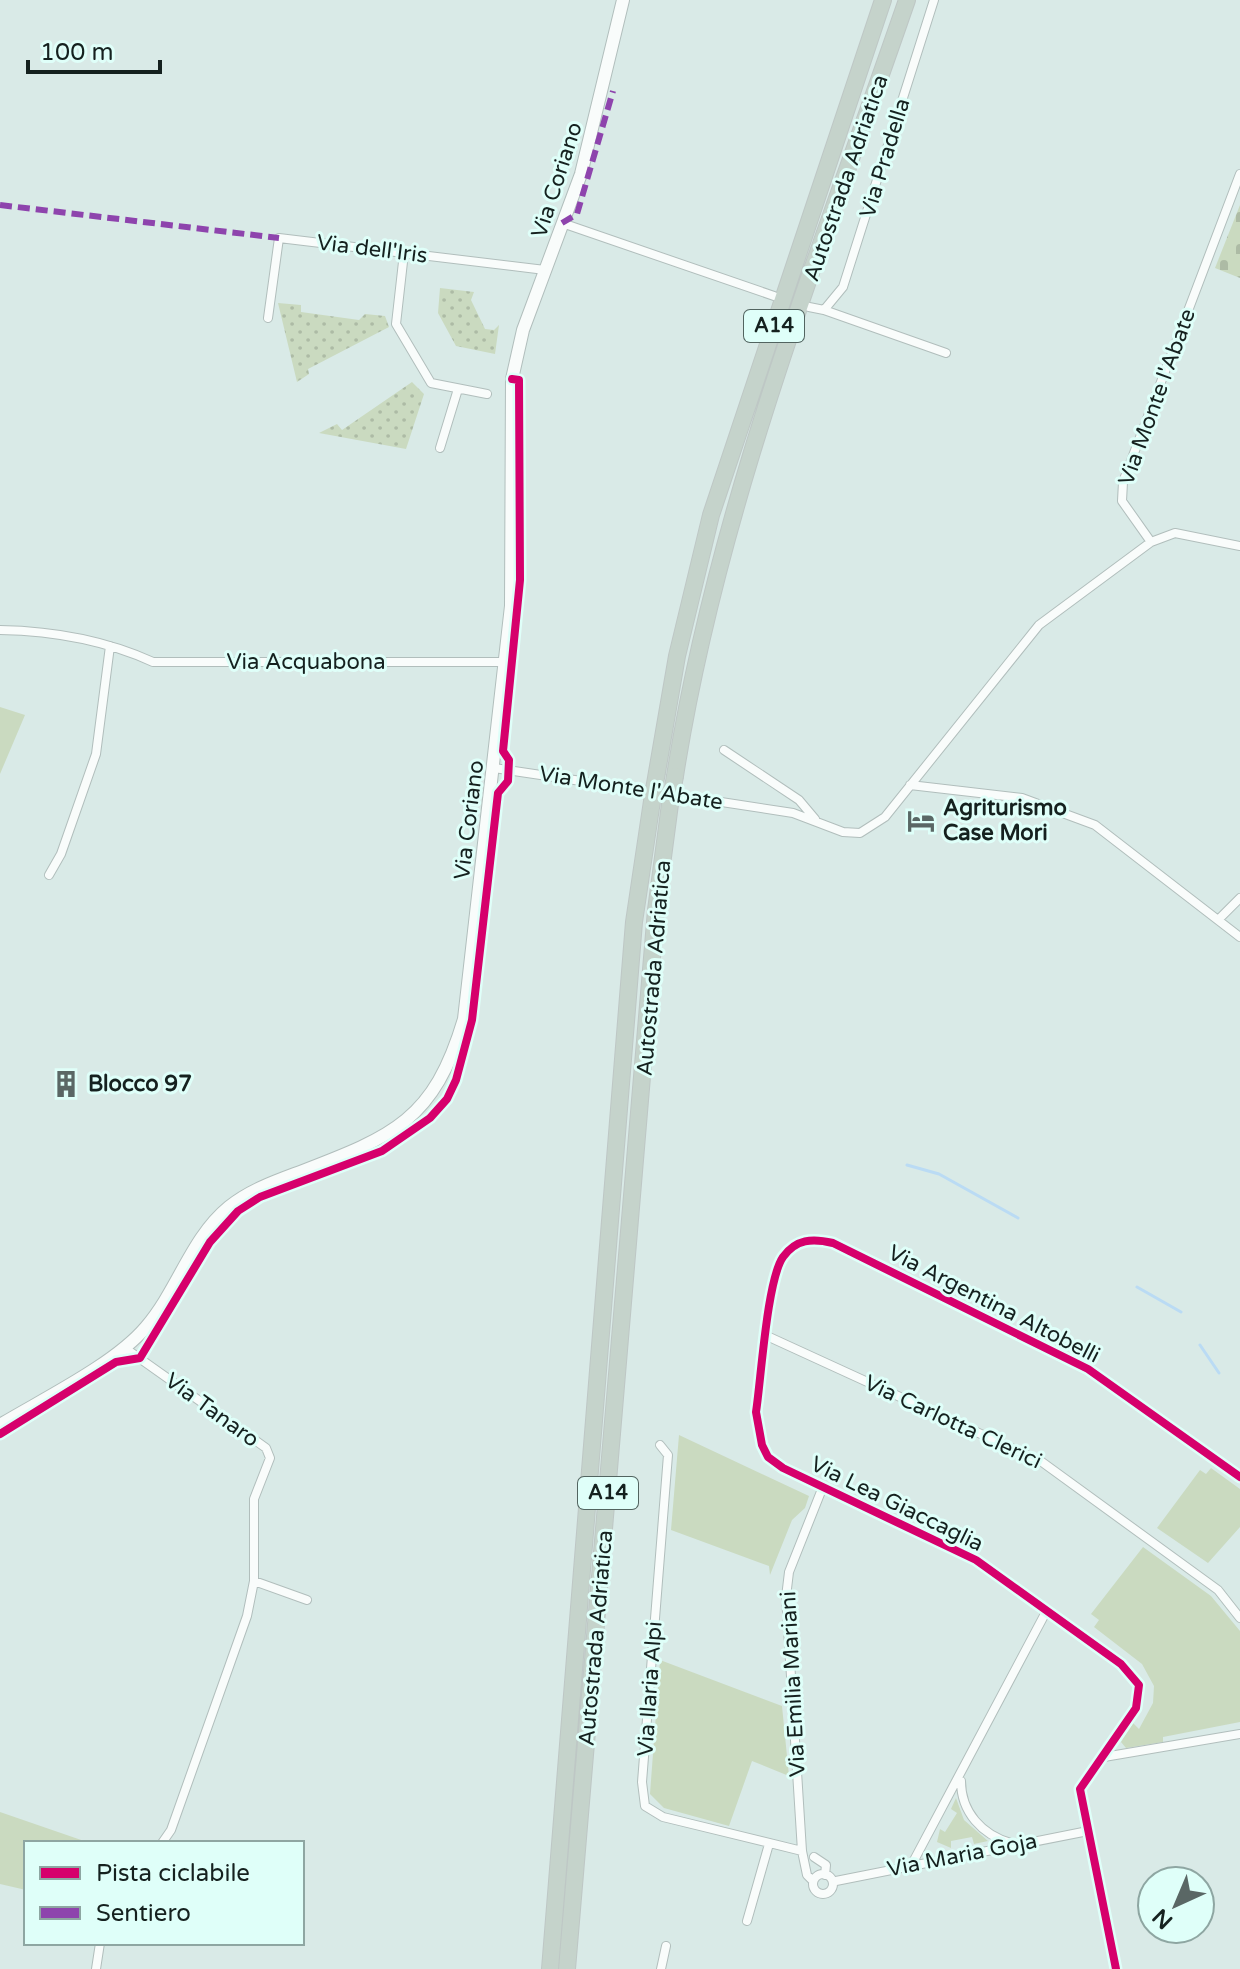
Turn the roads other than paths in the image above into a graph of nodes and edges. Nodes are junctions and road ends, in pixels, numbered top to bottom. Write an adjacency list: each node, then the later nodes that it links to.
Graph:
1 (623, 0): 6 (main road, Via Coriano)
2 (883, 0): 58 (highway, Autostrada Adriatica / A14, bridge)
3 (907, 0): 59 (highway, Autostrada Adriatica / A14, bridge)
4 (934, 0): 11 (street, Via Pradella)
5 (1240, 174): 17 (street, Via Monte l'Abate)
6 (562, 223): 8 (main road, Via Coriano); 9 (street)
7 (404, 253): 8 (street, Via dell'Iris); 12 (street, Via dell'Iris); 14 (street)
8 (545, 270): 21 (main road, Via Coriano)
9 (774, 296)
10 (809, 307): 11 (street)
11 (824, 310): 13 (street)
12 (268, 318)
13 (946, 353)
14 (458, 389): 15 (street); 16 (street)
15 (487, 394)
16 (440, 448)
17 (1151, 542): 18 (street); 24 (street, Via Monte l'Abate)
18 (1240, 546)
19 (0, 630): 20 (street, Via Acquabona)
20 (110, 646): 21 (street, Via Acquabona); 26 (street)
21 (505, 662): 23 (main road, Via Coriano)
22 (724, 750): 25 (street, Via Monte l'Abate)
23 (494, 768): 25 (street, Via Monte l'Abate); 32 (main road, Via Coriano)
24 (910, 785): 25 (street, Via Monte l'Abate); 28 (street)
25 (816, 819)
26 (49, 875)
27 (1240, 898): 28 (street)
28 (1220, 918): 29 (street)
29 (1240, 937)
30 (775, 1278): 31 (street, Via Lea Giaccaglia); 35 (street, Via Argentina Altobelli)
31 (767, 1336): 36 (street, Via Lea Giaccaglia); 40 (street, Via Carlotta Clerici)
32 (125, 1348): 33 (main road, Via Coriano); 37 (street, Via Tanaro)
33 (0, 1425)
34 (660, 1445): 46 (street, Via Ilaria Alpi)
35 (1240, 1477)
36 (822, 1489): 39 (street, Via Lea Giaccaglia); 48 (street, Via Emilia Mariani)
37 (254, 1581): 38 (street); 45 (street, Via Tanaro)
38 (307, 1600)
39 (1047, 1610): 42 (street, Via Lea Giaccaglia); 43 (street)
40 (1240, 1618)
41 (1240, 1734): 42 (street)
42 (1104, 1757): 44 (street, Via Lea Giaccaglia)
43 (962, 1776): 47 (street); 50 (street)
44 (1088, 1831): 47 (street, Via Maria Goja); 61 (street, Via Lea Giaccaglia)
45 (163, 1841)
46 (769, 1844): 48 (street, Via Ilaria Alpi); 54 (street)
47 (1015, 1844): 50 (street, Via Maria Goja)
48 (802, 1851): 52 (street, Via Emilia Mariani)
49 (814, 1857): 51 (street)
50 (912, 1864): 53 (street, Via Maria Goja)
51 (825, 1875): 52 (street); 53 (street)
52 (813, 1881): 53 (street, Via Maria Goja)
53 (836, 1881)
54 (747, 1921)
55 (100, 1945): 57 (street)
56 (666, 1946): 60 (street)
57 (96, 1969)
58 (550, 1969)
59 (567, 1969)
60 (661, 1969)
61 (1116, 1969)

